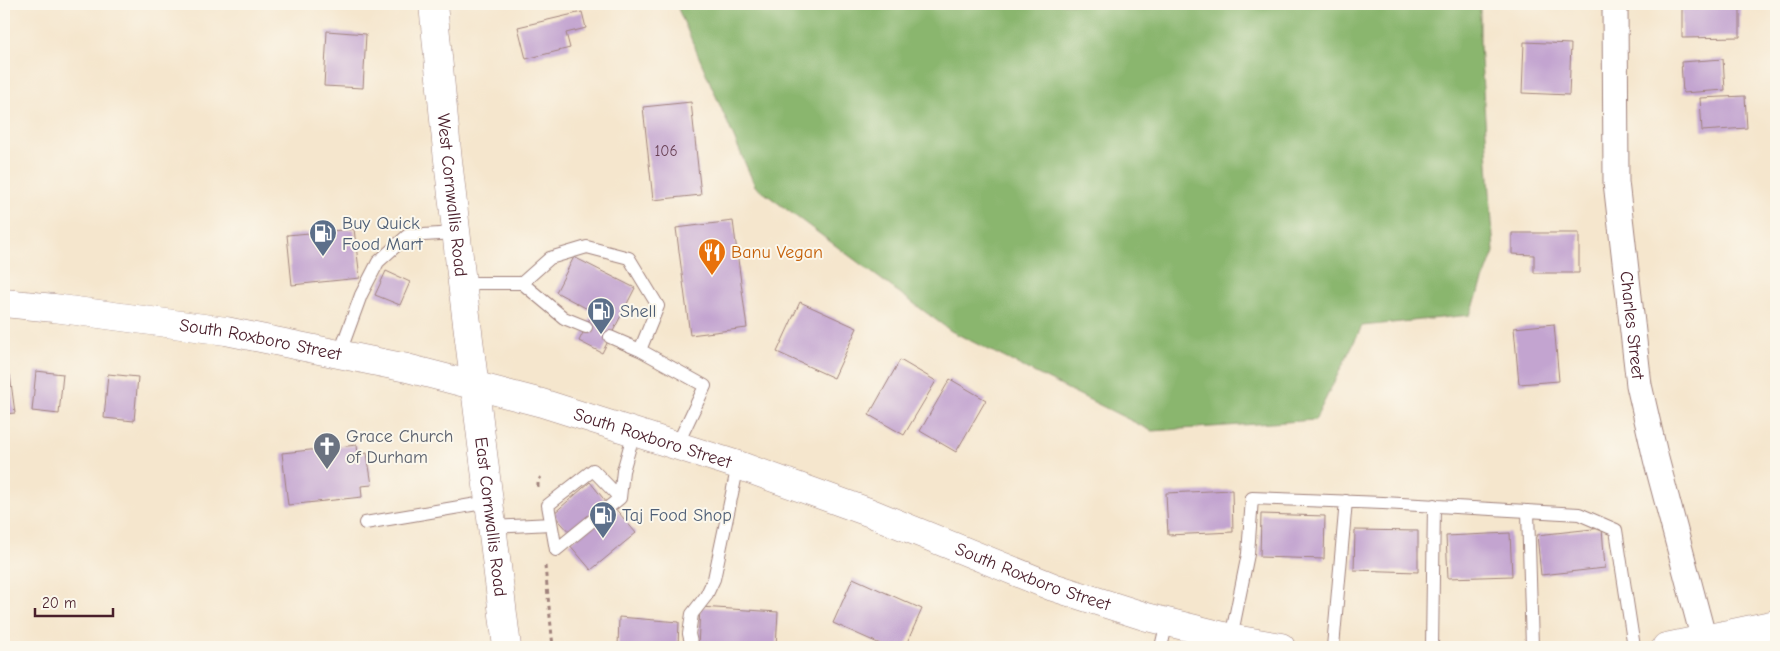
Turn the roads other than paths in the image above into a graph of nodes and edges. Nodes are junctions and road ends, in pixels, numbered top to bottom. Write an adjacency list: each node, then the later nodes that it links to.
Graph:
1 (433, 4): 3 (street, West Cornwallis Road)
2 (1615, 4): 25 (street, Charles Street)
3 (456, 233): 5 (street, West Cornwallis Road); 10 (lane)
4 (522, 282): 5 (lane); 7 (lane); 9 (lane)
5 (462, 283): 11 (street, West Cornwallis Road)
6 (4, 303): 10 (street, South Roxboro Street)
7 (586, 327)
8 (610, 337): 9 (lane)
9 (640, 350): 13 (lane)
10 (339, 355): 11 (street, South Roxboro Street)
11 (475, 386): 12 (street, South Roxboro Street); 19 (street, East Cornwallis Road)
12 (634, 432): 13 (street, South Roxboro Street); 15 (lane)
13 (677, 445): 14 (street, South Roxboro Street)
14 (738, 465): 23 (street, South Roxboro Street); 27 (lane)
15 (620, 498): 21 (lane); 21 (lane)
16 (1346, 501): 17 (lane); 24 (lane); 29 (lane)
17 (1434, 505): 18 (lane); 30 (lane)
18 (1528, 511): 31 (lane); 32 (lane)
19 (491, 514): 20 (lane); 21 (lane); 26 (street, East Cornwallis Road)
20 (366, 523)
21 (551, 524)
22 (1776, 624): 25 (street)
23 (1164, 634): 24 (street, South Roxboro Street)
24 (1231, 638): 28 (street, South Roxboro Street)
25 (1704, 640): 33 (street)
26 (507, 647)
27 (692, 647)
28 (1281, 647)
29 (1333, 647)
30 (1432, 647)
31 (1532, 647)
32 (1634, 647)
33 (1666, 647)

